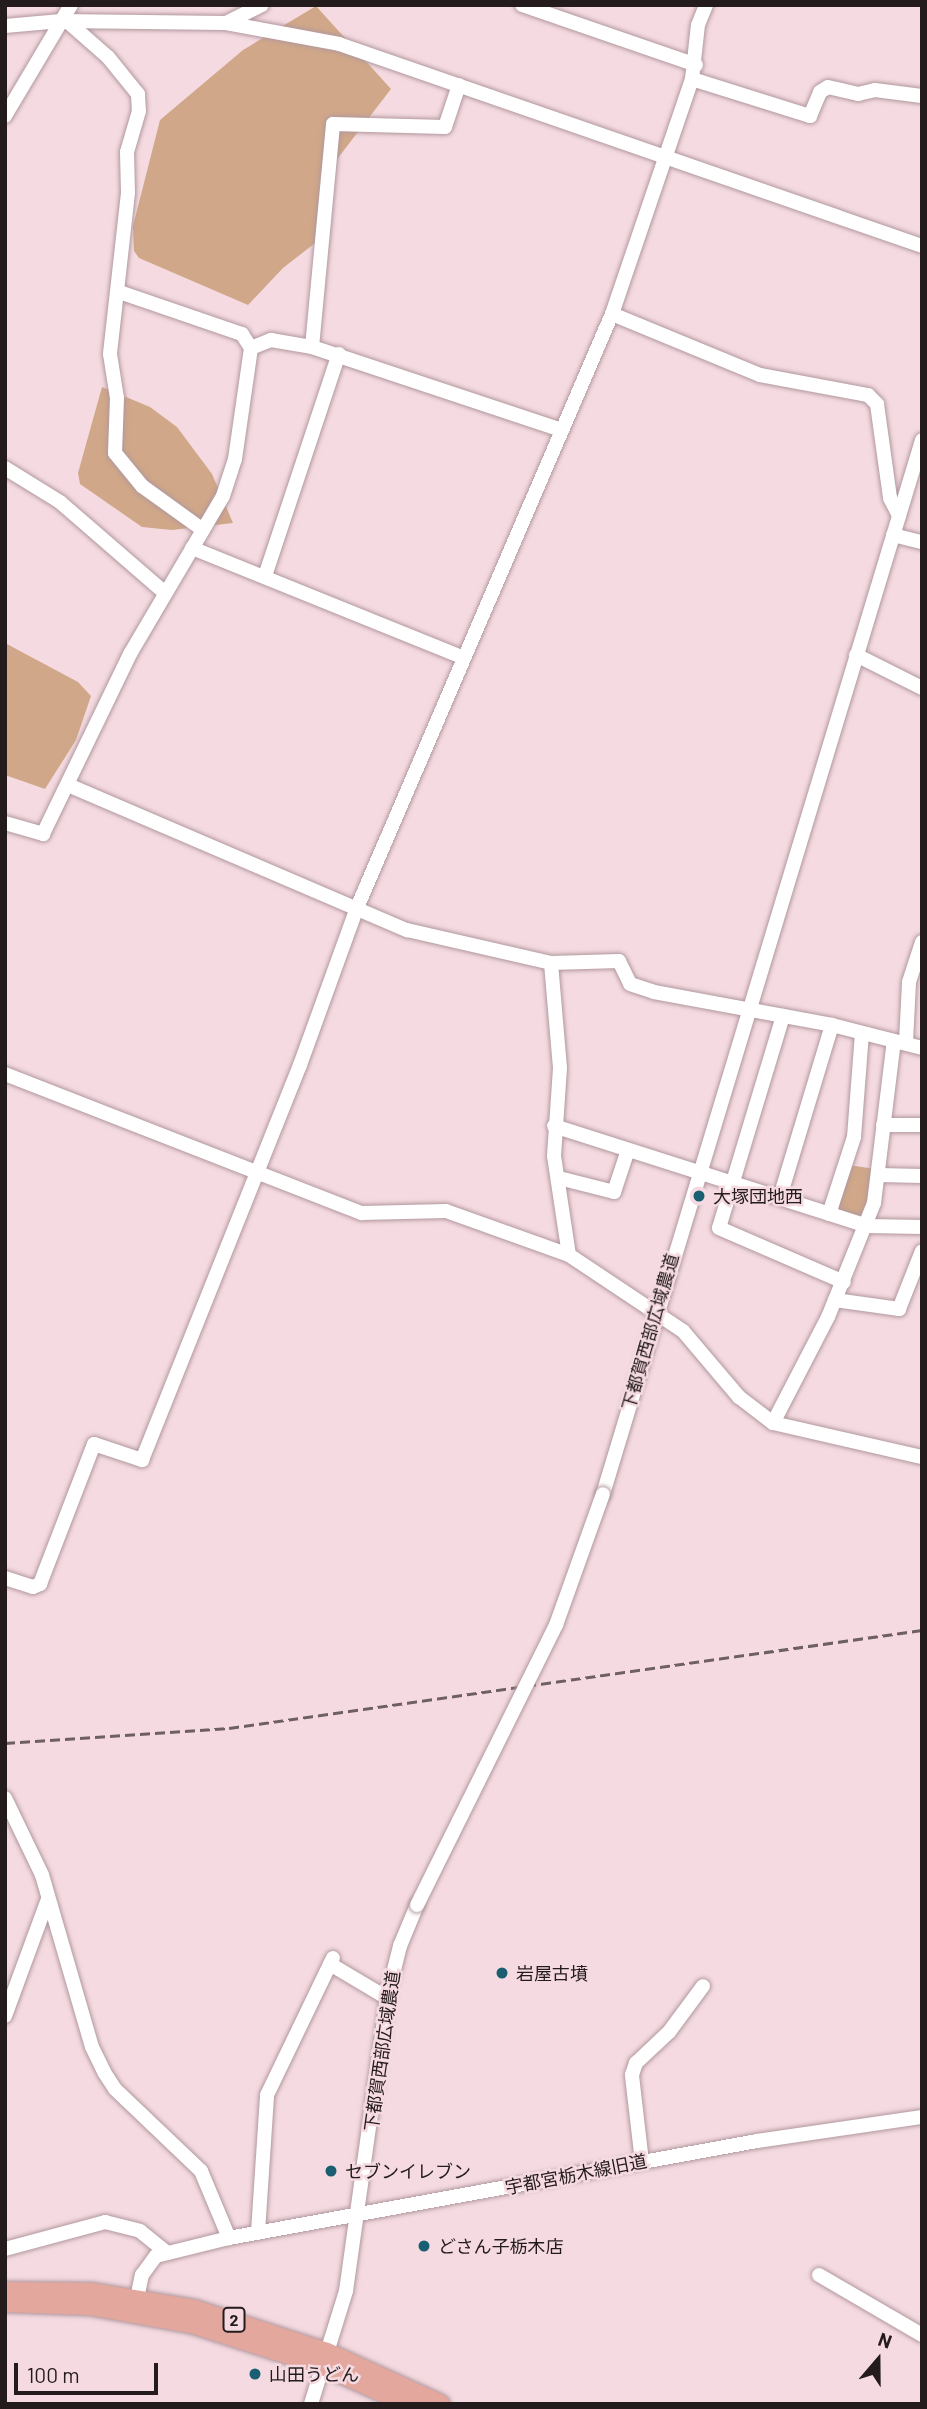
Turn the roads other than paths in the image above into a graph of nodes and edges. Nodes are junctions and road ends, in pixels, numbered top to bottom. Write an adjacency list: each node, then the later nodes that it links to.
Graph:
1 (71, 5): 5 (street)
2 (262, 5): 6 (street)
3 (522, 5): 8 (street)
4 (706, 5): 8 (street)
5 (65, 22): 6 (street); 7 (street); 11 (street); 14 (street)
6 (226, 23): 9 (street)
7 (5, 26)
8 (694, 72): 10 (street); 12 (street)
9 (459, 85): 12 (street); 16 (street)
10 (922, 96)
11 (5, 116)
12 (666, 156): 13 (street); 15 (street)
13 (922, 246)
14 (120, 292): 17 (street); 23 (street)
15 (612, 314): 19 (street); 22 (street)
16 (312, 347): 17 (street); 18 (street)
17 (251, 348): 23 (street)
18 (339, 354): 19 (street); 27 (street)
19 (562, 430): 30 (street)
20 (922, 440): 22 (street, 下都賀西部広域農道)
21 (5, 468): 28 (street)
22 (899, 516): 24 (street, 下都賀西部広域農道)
23 (203, 530): 26 (street)
24 (893, 536): 25 (street); 29 (street, 下都賀西部広域農道)
25 (922, 542)
26 (192, 548): 27 (street); 28 (street)
27 (265, 576): 30 (street)
28 (164, 592): 32 (street)
29 (856, 656): 31 (street); 37 (street, 下都賀西部広域農道)
30 (462, 657): 34 (street)
31 (922, 688)
32 (68, 785): 33 (street); 34 (street)
33 (5, 823)
34 (356, 910): 36 (street); 49 (street)
35 (922, 942): 41 (street)
36 (551, 963): 37 (street); 46 (street)
37 (748, 1009): 38 (street); 48 (street, 下都賀西部広域農道)
38 (783, 1016): 39 (street); 53 (street)
39 (832, 1025): 40 (street); 54 (street)
40 (862, 1033): 41 (street); 55 (street)
41 (900, 1042): 42 (street); 44 (street)
42 (922, 1048)
43 (5, 1074): 49 (street)
44 (883, 1125): 45 (street); 50 (street)
45 (922, 1125)
46 (554, 1126): 47 (street); 52 (street)
47 (628, 1150): 48 (street); 52 (street)
48 (698, 1170): 53 (street); 62 (street, 下都賀西部広域農道)
49 (258, 1175): 59 (street); 65 (street)
50 (879, 1175): 51 (street); 56 (street)
51 (922, 1176)
52 (559, 1178): 59 (street)
53 (734, 1182): 54 (street); 60 (street)
54 (780, 1197): 55 (street)
55 (829, 1214): 56 (street)
56 (867, 1226): 57 (street); 60 (street)
57 (922, 1227)
58 (922, 1251): 61 (street)
59 (569, 1255): 62 (street)
60 (844, 1282): 61 (street)
61 (835, 1300): 63 (street)
62 (657, 1311): 63 (street); 69 (street, 下都賀西部広域農道, bridge)
63 (773, 1423): 64 (street)
64 (922, 1457)
65 (5, 1578)
66 (5, 1798): 67 (street)
67 (48, 1899): 70 (street); 75 (street)
68 (703, 1986): 72 (street)
69 (387, 1998): 73 (street, 下都賀西部広域農道); 74 (street)
70 (5, 2016)
71 (922, 2117): 72 (street, 宇都宮栃木線旧道)
72 (642, 2162): 73 (street, 宇都宮栃木線旧道)
73 (359, 2211): 74 (street, 宇都宮栃木線旧道); 83 (street, 下都賀西部広域農道)
74 (258, 2232): 75 (street, 宇都宮栃木線旧道)
75 (229, 2238): 77 (street, 宇都宮栃木線旧道)
76 (5, 2249): 77 (street)
77 (167, 2253): 81 (street)
78 (819, 2275): 82 (street)
79 (5, 2291): 81 (main road, 2)
80 (5, 2303): 81 (main road, 2)
81 (135, 2305): 83 (main road, 2)
82 (922, 2335)
83 (325, 2359): 84 (street, 下都賀西部広域農道); 85 (main road, 2); 86 (main road, 2)
84 (311, 2404)
85 (408, 2404)
86 (441, 2404)

